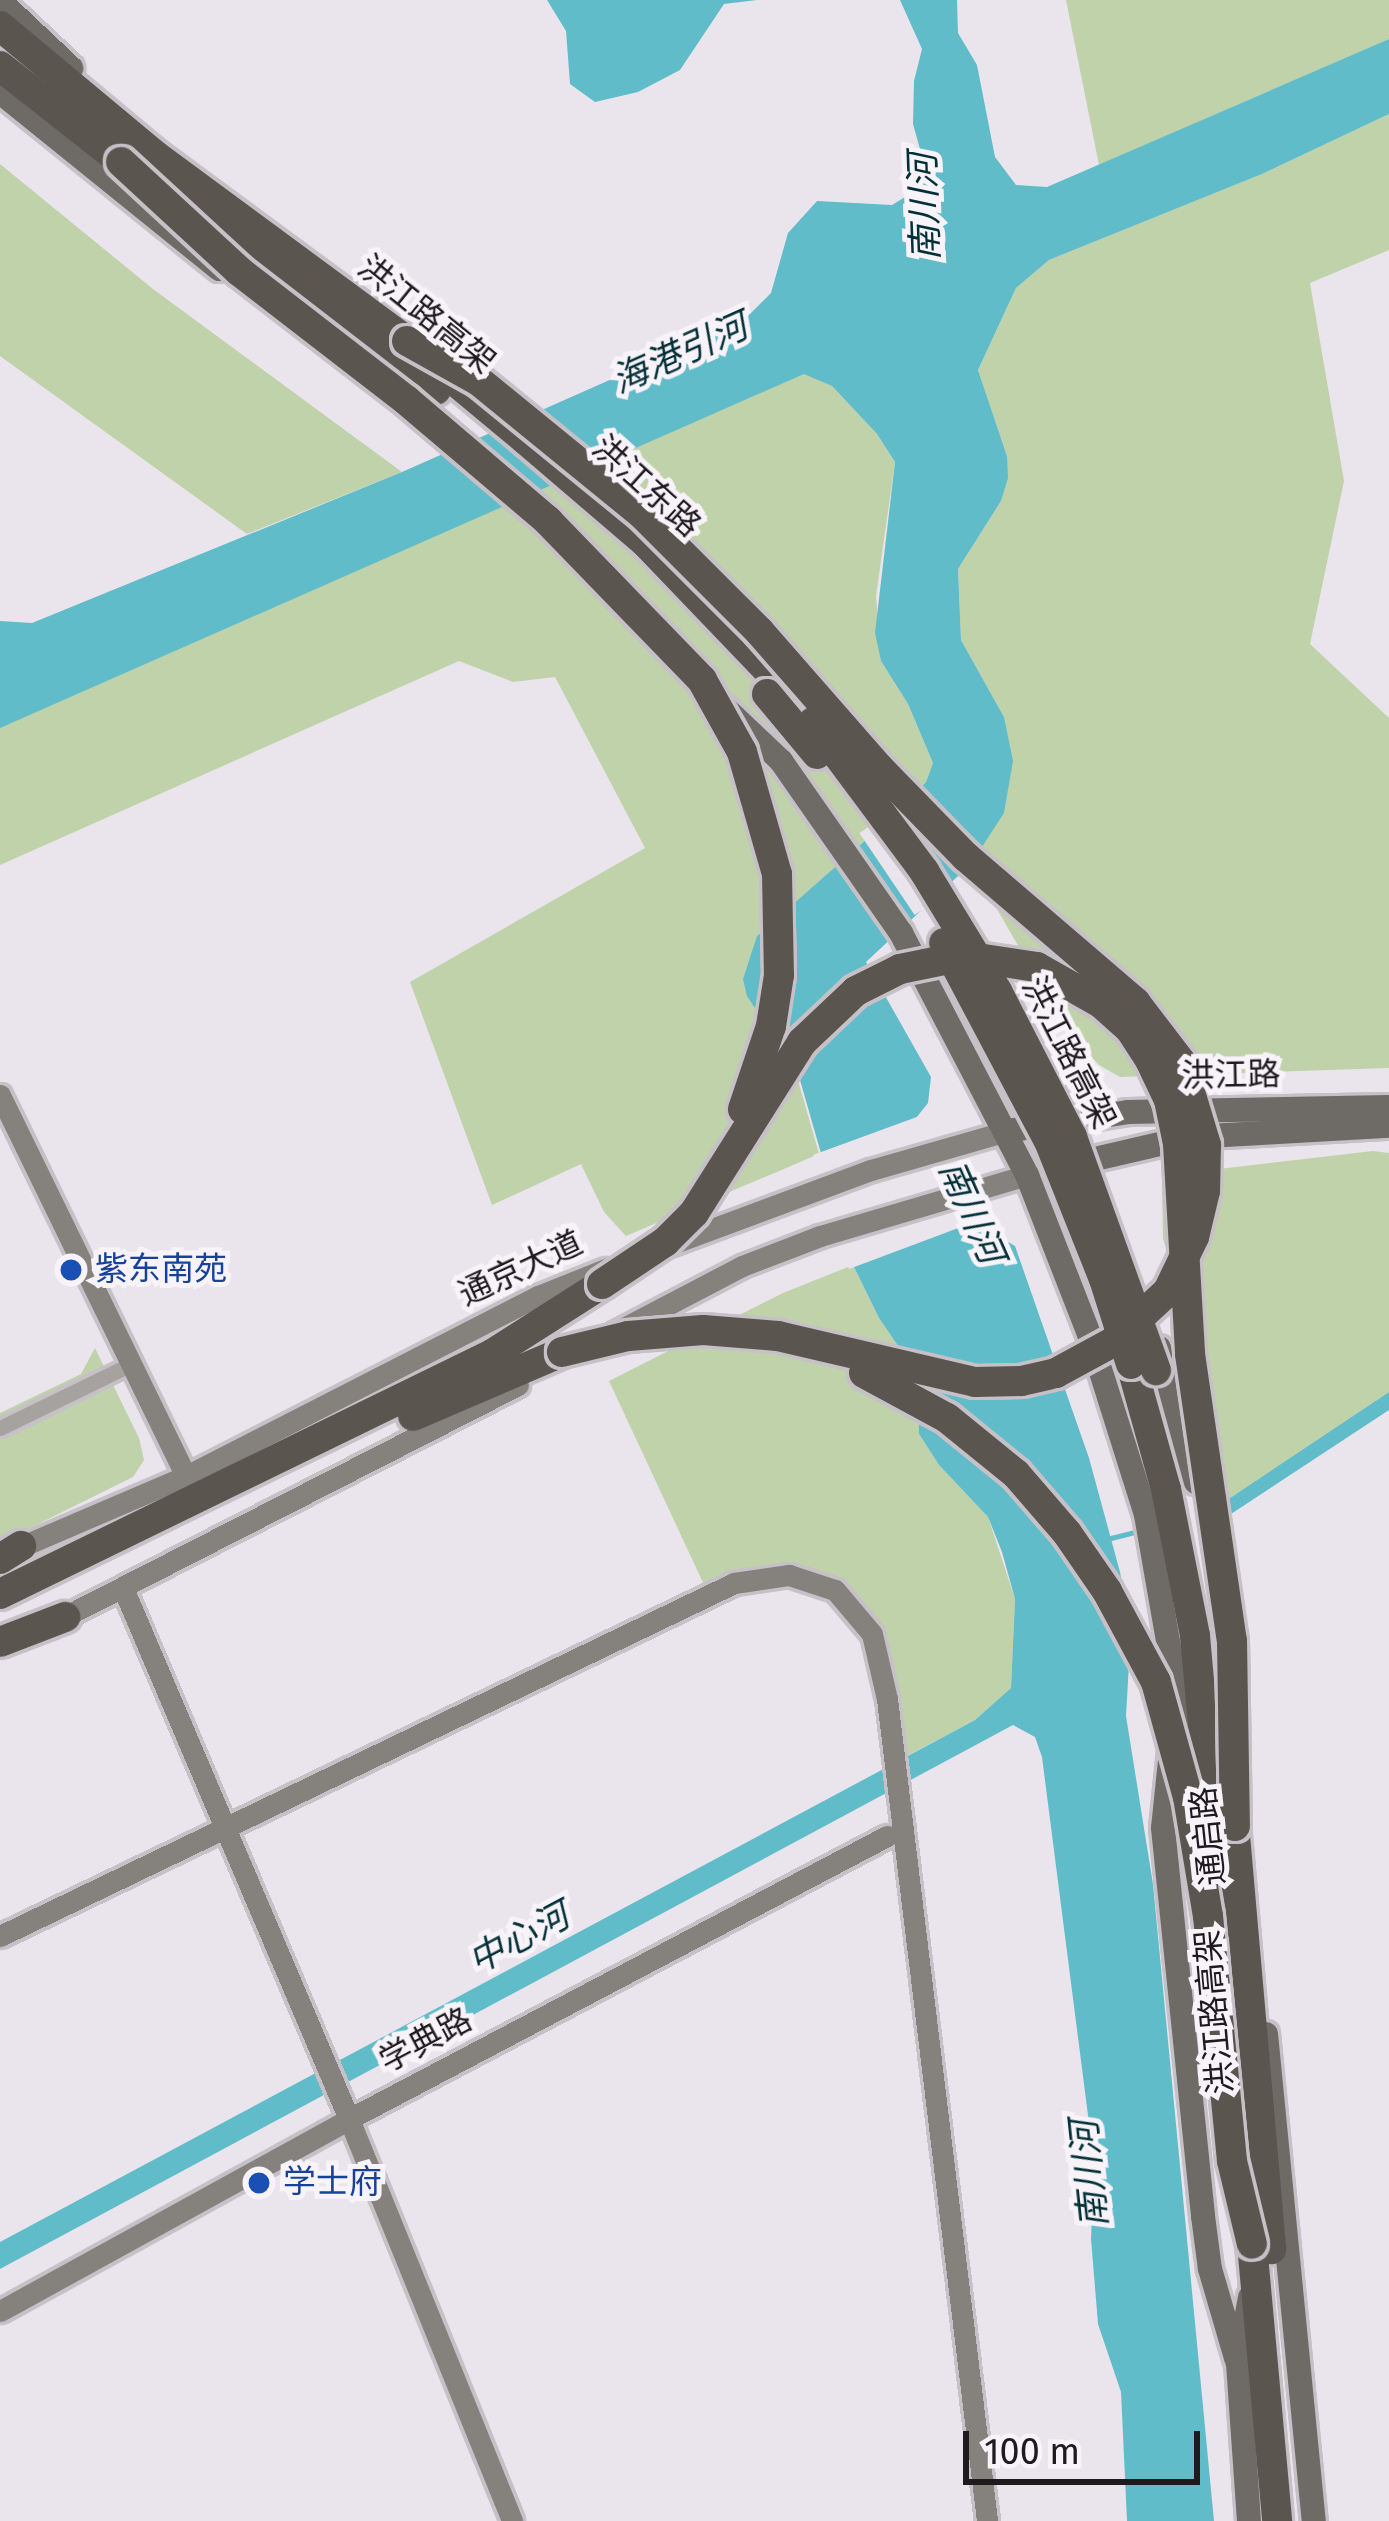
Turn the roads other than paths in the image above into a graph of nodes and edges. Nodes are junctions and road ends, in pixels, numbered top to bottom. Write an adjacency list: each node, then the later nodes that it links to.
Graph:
1 (0, 1): 9 (main road, 洪江东路, bridge)
2 (0, 26): 6 (highway, 洪江路高架)
3 (0, 66): 5 (highway, 洪江路高架)
4 (0, 92): 11 (main road, bridge)
5 (121, 162): 14 (highway, bridge); 31 (highway, 洪江路高架, bridge)
6 (406, 341): 15 (highway, bridge); 26 (highway, 洪江路高架, bridge)
7 (0, 1095): 16 (street)
8 (1389, 1107): 9 (main road, 洪江路)
9 (1075, 1116): 11 (main road, 通京大道); 12 (main road, 洪江东路)
10 (1389, 1126): 12 (main road, 洪江路)
11 (1006, 1131): 13 (main road); 18 (street, 通京大道)
12 (1095, 1160): 13 (main road); 39 (main road, 通启路)
13 (1028, 1175): 20 (street); 25 (main road, 通启路)
14 (602, 1284): 21 (highway, 通京大道); 26 (highway, bridge)
15 (562, 1352): 21 (highway, 通京大道); 31 (highway, bridge)
16 (131, 1364): 17 (street); 18 (street)
17 (0, 1428)
18 (186, 1475): 19 (street, 通京大道)
19 (7, 1554)
20 (123, 1588): 23 (street); 27 (street)
21 (21, 1592): 22 (highway, 通京大道)
22 (0, 1617)
23 (64, 1617): 24 (highway)
24 (0, 1646)
25 (1174, 1659): 33 (main road, 通启路); 33 (main road)
26 (1235, 1826): 38 (highway, 洪江路高架)
27 (226, 1827): 29 (street); 30 (street); 35 (street)
28 (887, 1836): 30 (street, 学典路)
29 (0, 1936)
30 (349, 2119): 32 (street, 学典路); 34 (street)
31 (1252, 2244): 37 (highway, 洪江路高架)
32 (0, 2311)
33 (1238, 2362): 36 (main road, 通启路)
34 (512, 2521)
35 (987, 2521)
36 (1249, 2521)
37 (1276, 2521)
38 (1293, 2521)
39 (1314, 2521)

